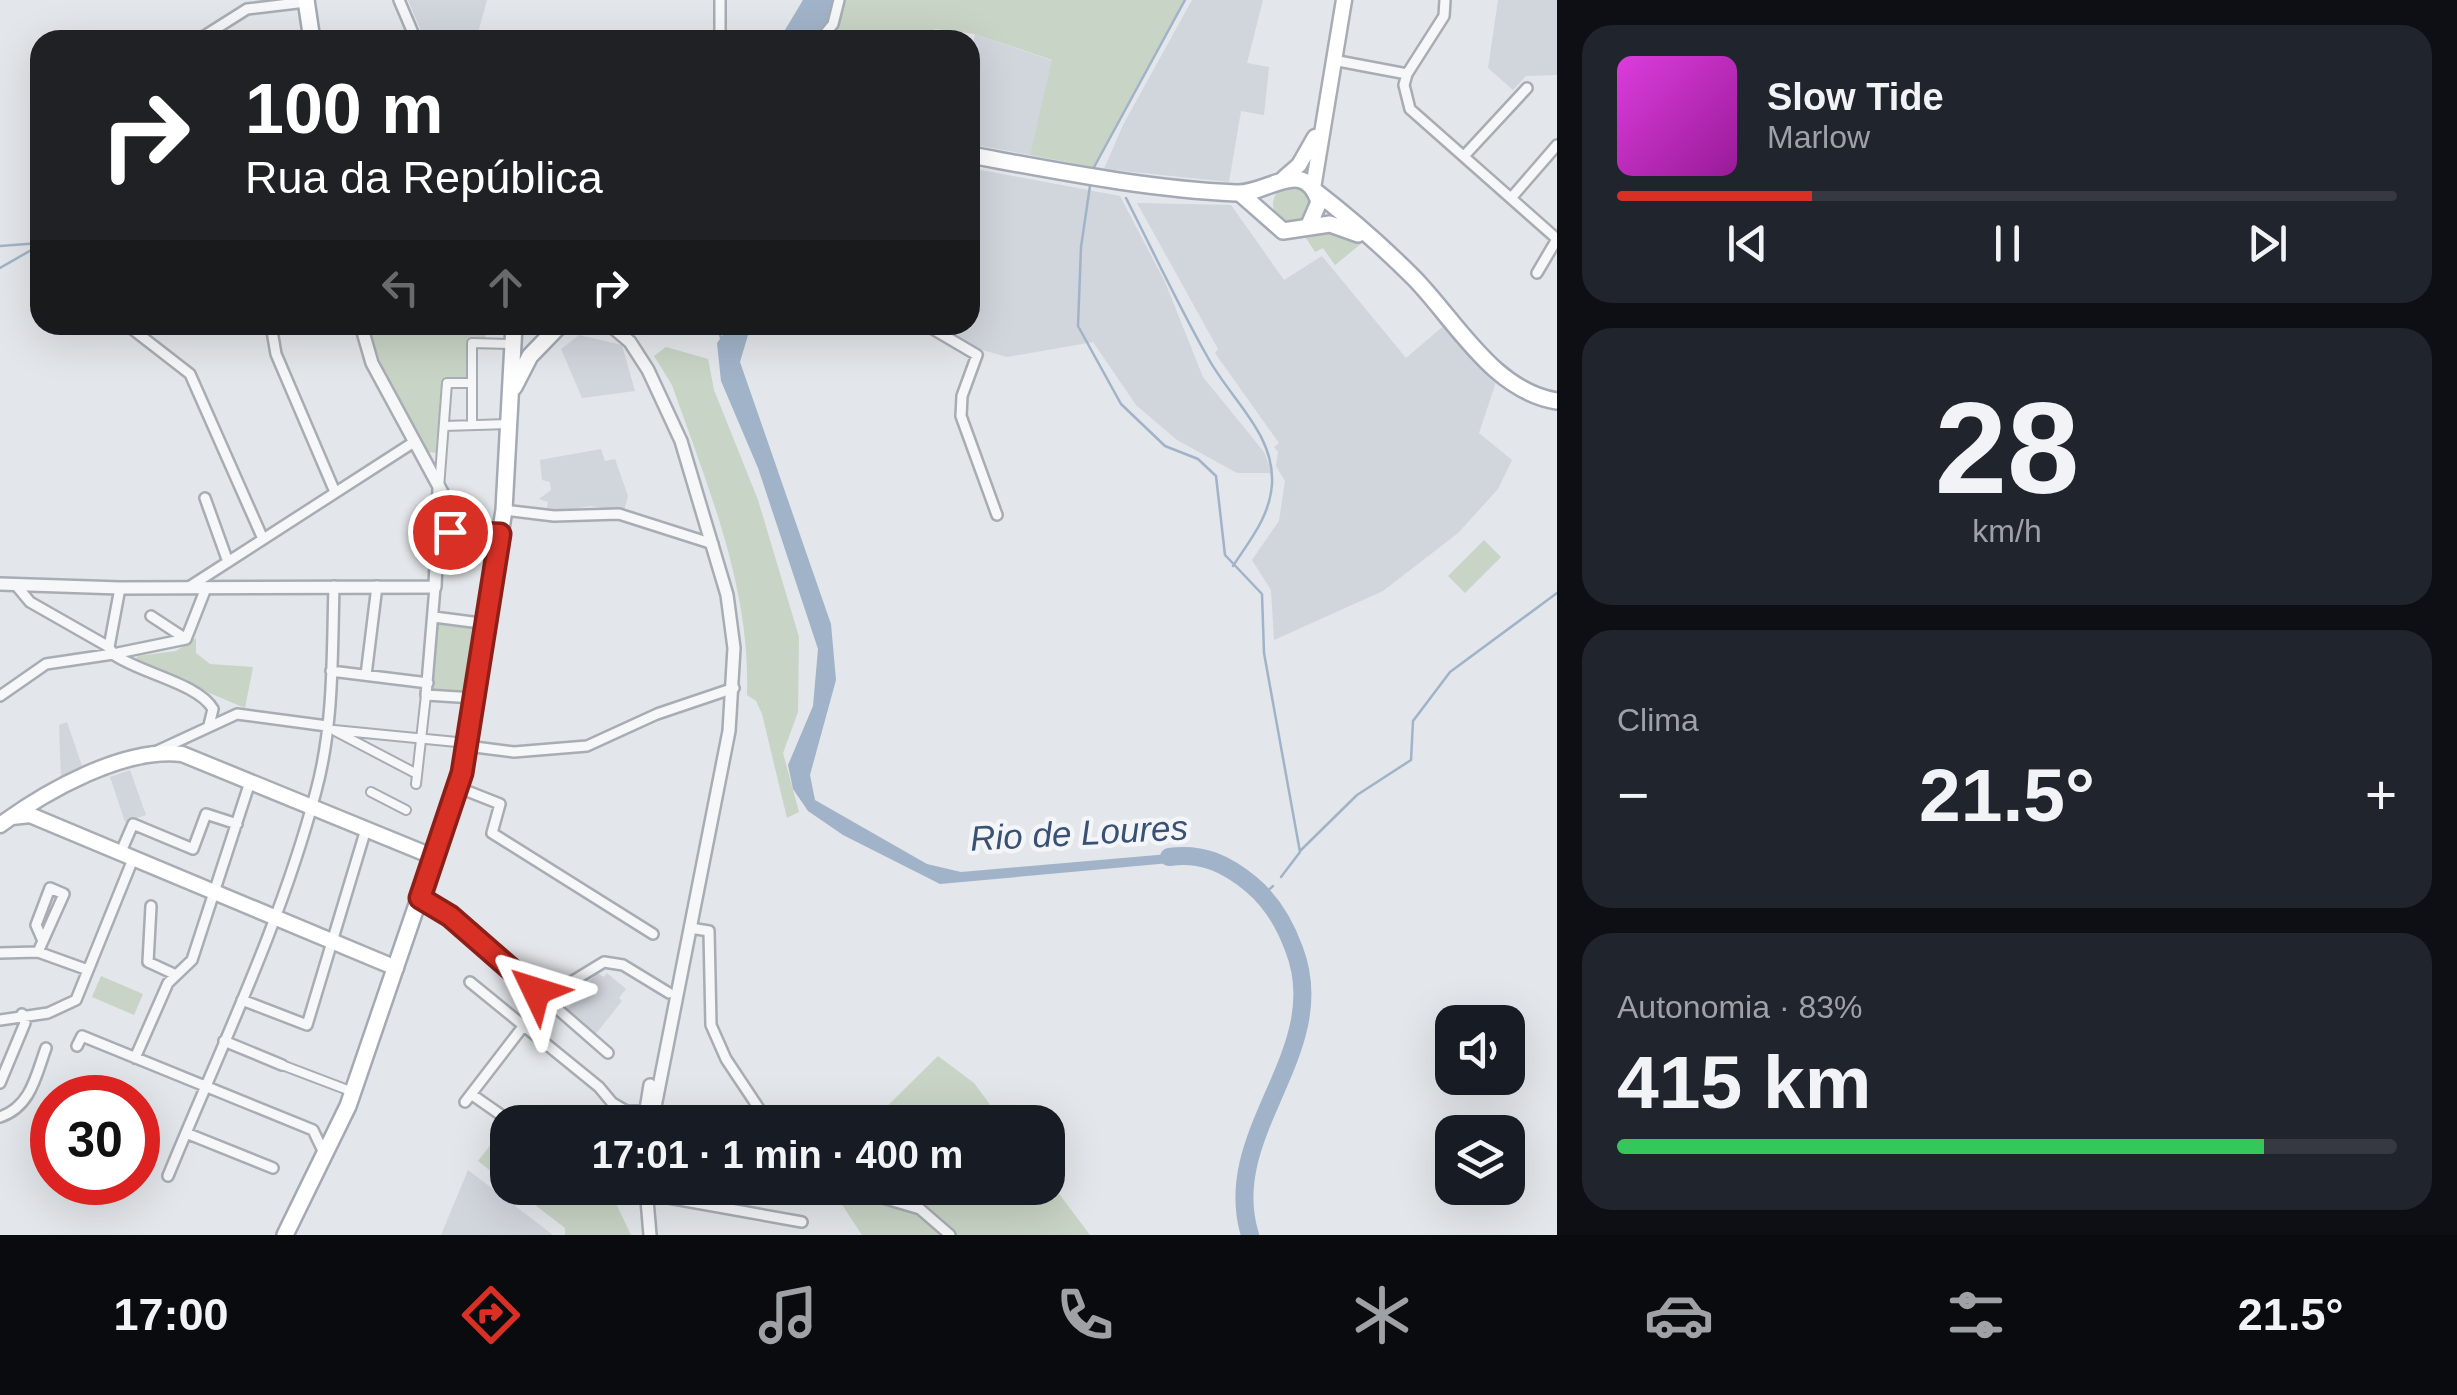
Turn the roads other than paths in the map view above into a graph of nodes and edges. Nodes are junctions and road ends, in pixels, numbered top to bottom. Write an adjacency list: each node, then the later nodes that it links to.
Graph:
1 (398, 0): 9 (street)
2 (720, 0): 10 (street)
3 (839, 0): 11 (street)
4 (1344, 0): 12 (main road)
5 (1446, 0): 13 (street)
6 (306, 1): 7 (street); 8 (main road)
7 (214, 30)
8 (310, 30)
9 (412, 30)
10 (720, 30)
11 (828, 30)
12 (1334, 60): 13 (street); 15 (main road)
13 (1407, 74): 17 (street)
14 (1526, 88): 17 (street)
15 (1321, 128): 19 (main road); 20 (main road)
16 (1557, 144): 22 (street)
17 (1464, 156): 22 (street)
18 (980, 158): 21 (main road)
19 (1278, 182): 20 (main road); 21 (main road); 23 (main road)
20 (1314, 190): 24 (main road); 26 (main road)
21 (1241, 194): 23 (main road)
22 (1512, 197): 25 (street)
23 (1265, 213): 24 (main road)
24 (1310, 225): 26 (main road)
25 (1557, 239): 27 (street)
26 (1380, 248): 40 (main road)
27 (1537, 273)
28 (140, 335): 52 (street)
29 (273, 335): 46 (street)
30 (364, 335): 44 (street)
31 (501, 335): 38 (street)
32 (512, 335): 39 (main road)
33 (550, 335): 39 (main road)
34 (622, 335): 37 (street)
35 (629, 335): 37 (street)
36 (943, 335): 49 (street)
37 (630, 342): 54 (street)
38 (471, 383): 42 (street); 43 (street)
39 (512, 390): 41 (main road)
40 (1557, 401)
41 (510, 424): 42 (street); 48 (main road)
42 (472, 425): 43 (street)
43 (444, 426): 45 (street)
44 (414, 442): 45 (street); 46 (street)
45 (439, 489): 50 (street); 53 (street)
46 (335, 492): 52 (street)
47 (204, 498): 55 (street)
48 (504, 510): 51 (main road); 54 (street)
49 (997, 514)
50 (457, 531): 51 (street); 53 (street)
51 (500, 534): 66 (main road)
52 (264, 538): 55 (street)
53 (438, 543): 60 (street)
54 (712, 544): 72 (street)
55 (228, 562): 62 (street)
56 (0, 584): 57 (street)
57 (16, 584): 61 (street); 68 (street)
58 (334, 586): 59 (street); 63 (street); 69 (street)
59 (377, 586): 60 (street); 70 (street)
60 (435, 587): 65 (street)
61 (120, 588): 62 (street); 68 (street)
62 (187, 588): 63 (street)
63 (206, 588): 67 (street)
64 (151, 616): 67 (street)
65 (434, 618): 66 (street); 71 (street)
66 (488, 624): 76 (main road)
67 (186, 639): 68 (street)
68 (111, 650): 74 (street); 78 (street)
69 (331, 671): 70 (street); 79 (street)
70 (366, 675): 71 (street)
71 (428, 683): 75 (street)
72 (734, 688): 73 (street); 101 (street)
73 (711, 693): 77 (street); 81 (street)
74 (0, 696)
75 (426, 696): 76 (street); 80 (street)
76 (477, 698): 81 (main road)
77 (710, 708)
78 (209, 725): 79 (street); 82 (street)
79 (331, 728): 80 (street); 83 (street); 89 (street)
80 (420, 740): 81 (street); 83 (street)
81 (467, 745): 86 (main road)
82 (157, 751): 84 (main road); 87 (main road)
83 (417, 774): 85 (street)
84 (250, 782): 89 (main road); 92 (street)
85 (416, 784)
86 (456, 787): 96 (main road); 102 (street)
87 (56, 789): 91 (main road); 93 (main road)
88 (370, 792): 90 (street)
89 (310, 807): 94 (main road); 100 (street)
90 (406, 810)
91 (6, 821): 93 (main road)
92 (237, 824): 95 (street); 97 (street)
93 (57, 828): 95 (main road)
94 (366, 830): 96 (main road); 104 (street)
95 (127, 857): 97 (main road); 108 (street)
96 (434, 857): 98 (main road)
97 (214, 893): 100 (main road); 109 (street)
98 (420, 898): 107 (main road); 111 (street)
99 (151, 906): 109 (street)
100 (274, 920): 104 (main road); 112 (street)
101 (690, 928): 113 (street); 128 (street)
102 (653, 934)
103 (43, 941): 103 (street); 105 (street)
104 (333, 942): 107 (main road); 112 (street)
105 (38, 952): 106 (street); 108 (street)
106 (0, 953)
107 (396, 968): 125 (main road)
108 (88, 970): 114 (street)
109 (174, 974): 121 (street)
110 (470, 982): 116 (street)
111 (544, 998): 113 (street); 116 (street); 120 (street)
112 (242, 1000): 117 (street)
113 (671, 1004): 127 (street)
114 (22, 1014): 115 (street); 123 (street)
115 (0, 1020)
116 (522, 1025): 126 (street); 129 (street)
117 (224, 1041): 122 (street); 124 (street)
118 (77, 1046): 121 (street)
119 (46, 1048): 130 (street)
120 (608, 1053)
121 (135, 1058): 124 (street)
122 (282, 1065): 125 (street)
123 (0, 1083)
124 (206, 1086): 132 (street); 133 (street)
125 (353, 1092): 131 (main road)
126 (614, 1104)
127 (643, 1105)
128 (757, 1105)
129 (490, 1110)
130 (0, 1118)
131 (340, 1125): 132 (street); 134 (main road)
132 (313, 1130): 134 (street)
133 (186, 1133): 135 (street); 136 (street)
134 (325, 1156): 141 (main road)
135 (273, 1168)
136 (168, 1176)
137 (647, 1205): 142 (street)
138 (716, 1205): 140 (street)
139 (907, 1205): 143 (street)
140 (802, 1222)
141 (285, 1235)
142 (650, 1235)
143 (950, 1235)

